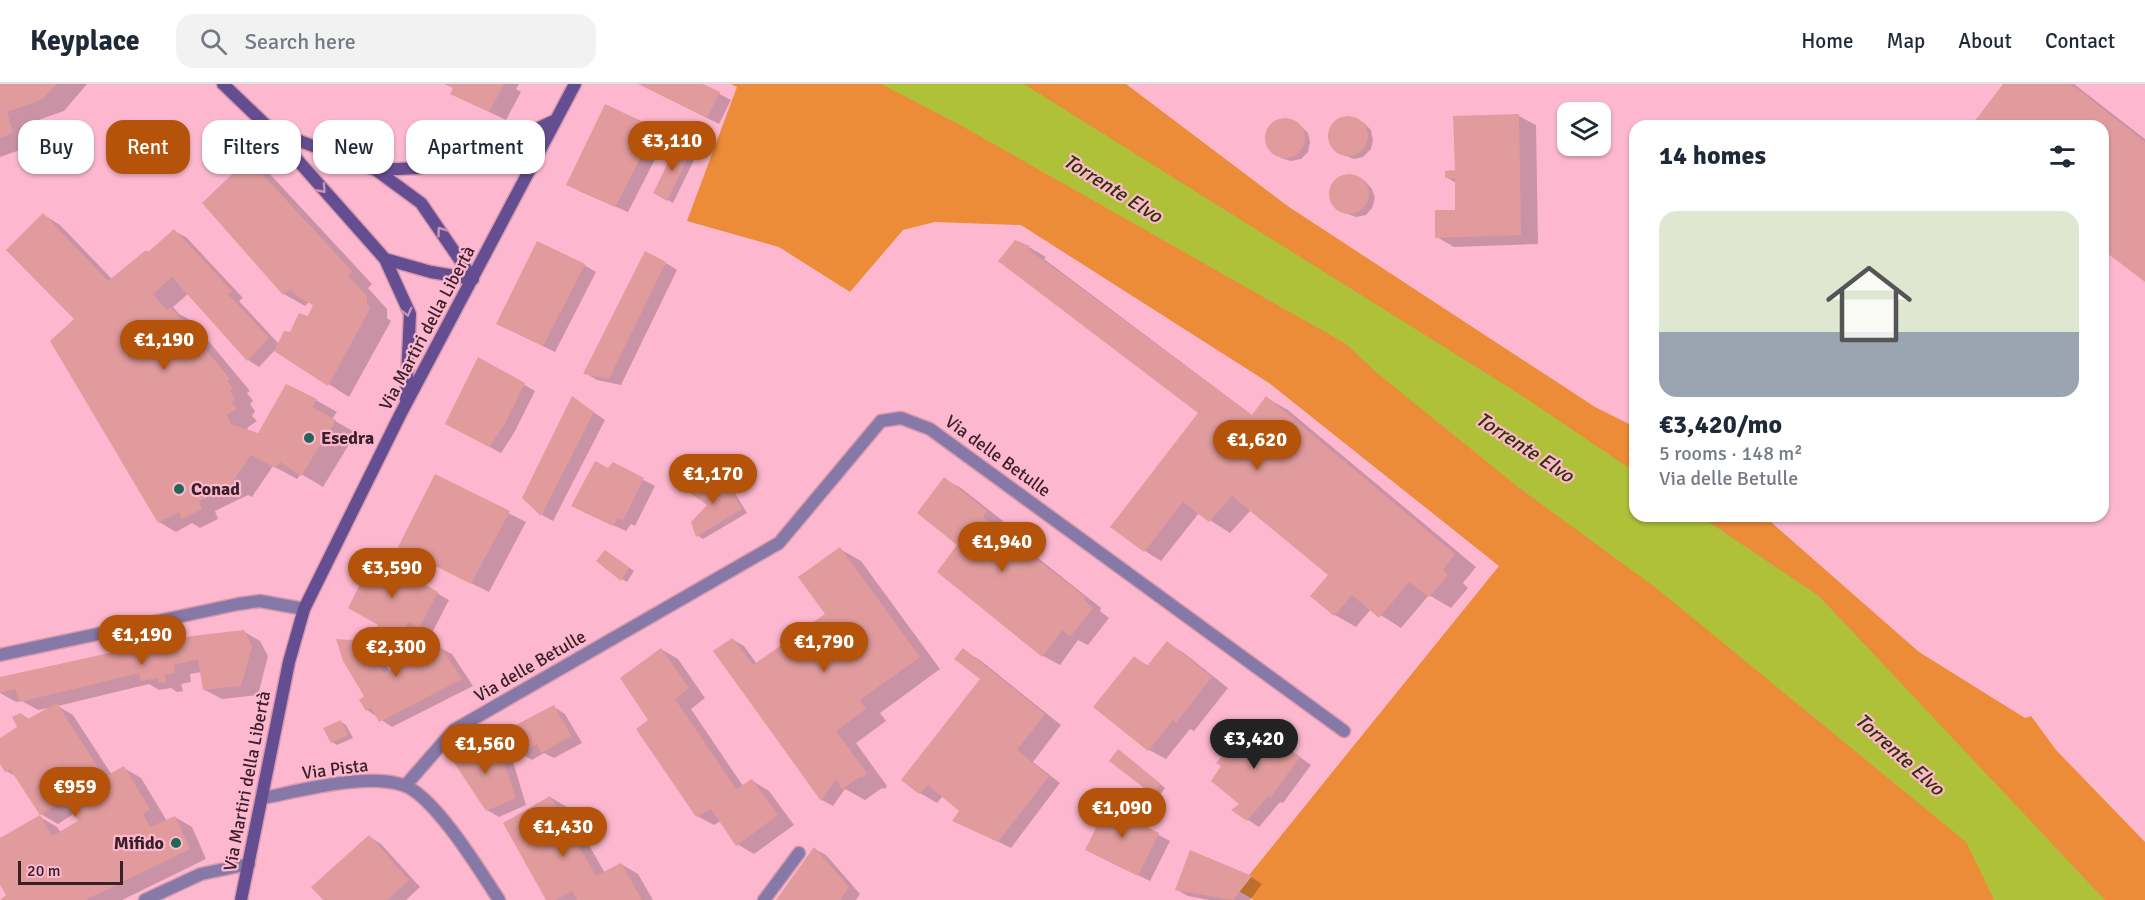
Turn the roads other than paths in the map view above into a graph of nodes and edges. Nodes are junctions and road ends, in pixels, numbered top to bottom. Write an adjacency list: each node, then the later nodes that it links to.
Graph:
1 (223, 84): 3 (street)
2 (575, 84): 4 (street, Via Martiri della Libertà)
3 (261, 120)
4 (556, 120): 6 (street); 9 (street, Via Martiri della Libertà)
5 (301, 164): 8 (street, one-way to 8)
6 (394, 169)
7 (381, 174): 9 (street, one-way to 7)
8 (385, 259): 9 (street); 10 (street, one-way to 10)
9 (473, 279): 10 (street, Via Martiri della Libertà)
10 (406, 404): 11 (street, Via Martiri della Libertà)
11 (304, 609): 12 (street); 15 (street, Via Martiri della Libertà)
12 (0, 655)
13 (1344, 731): 14 (street, Via delle Betulle)
14 (405, 786): 15 (street, Via Pista); 20 (street, Via Pista)
15 (263, 798): 17 (street, Via Martiri della Libertà)
16 (799, 853): 21 (street)
17 (249, 864): 18 (street); 19 (street, Via Martiri della Libertà)
18 (145, 900)
19 (241, 900)
20 (500, 900)
21 (764, 900)

